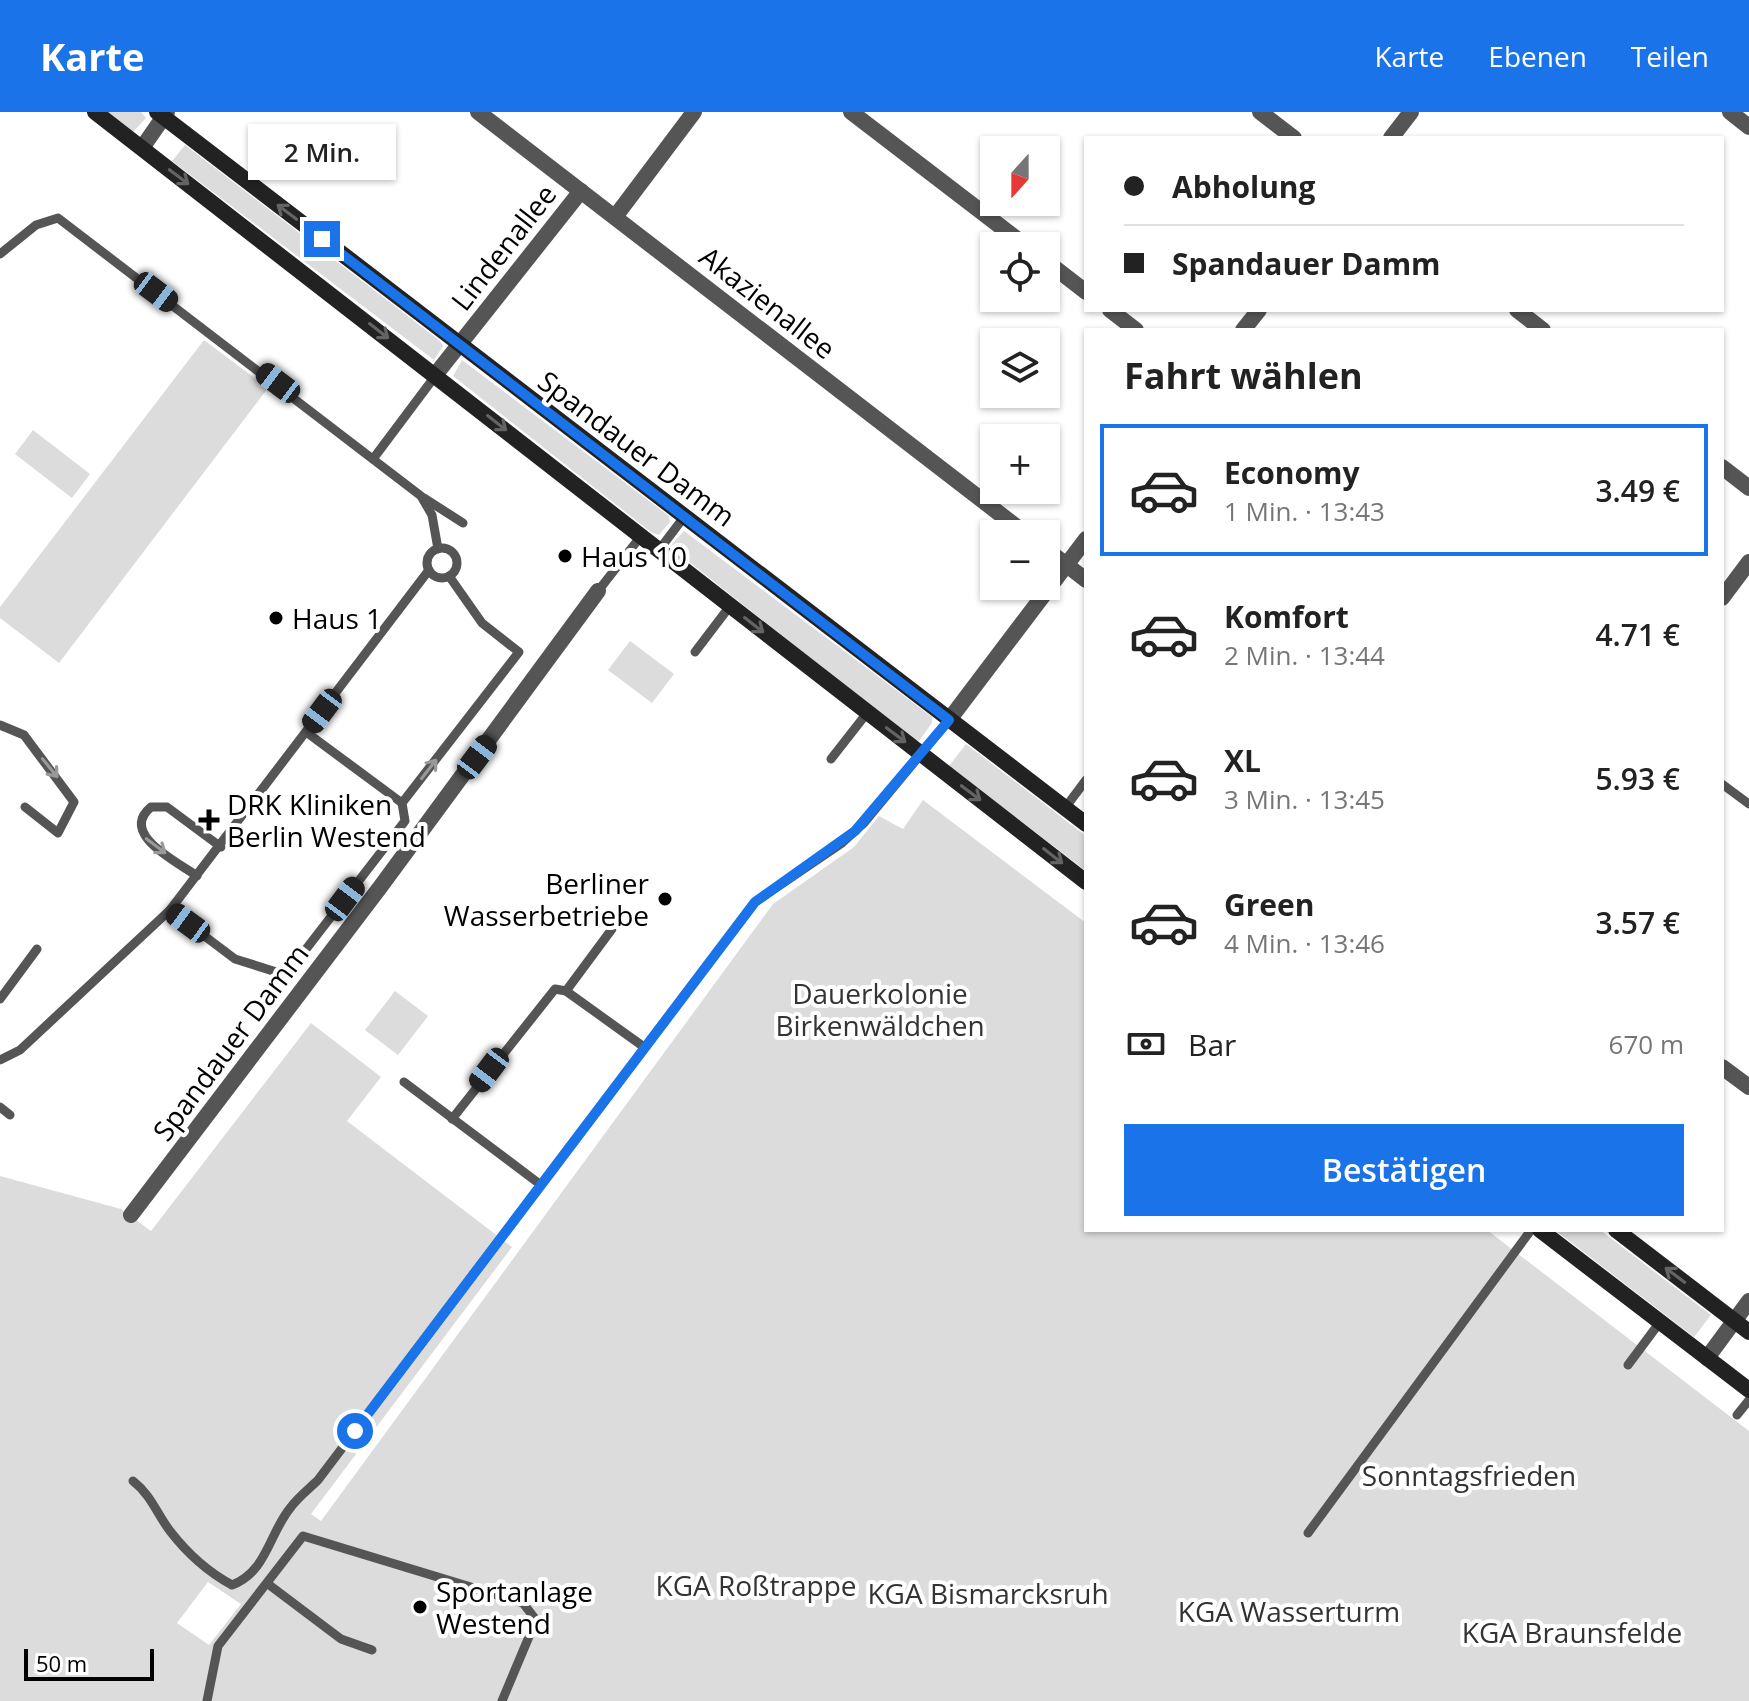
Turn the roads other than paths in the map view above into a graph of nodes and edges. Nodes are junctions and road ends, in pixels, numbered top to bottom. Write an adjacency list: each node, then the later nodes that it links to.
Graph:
1 (95, 112): 12 (main road)
2 (478, 112): 13 (street, Akazienallee)
3 (694, 112): 14 (street)
4 (851, 112): 15 (street)
5 (1260, 112): 10 (street)
6 (1411, 112): 11 (street)
7 (1730, 112): 9 (street)
8 (162, 114): 12 (street); 25 (main road, Spandauer Damm, one-way to 8)
9 (1749, 127)
10 (1291, 136)
11 (1393, 136)
12 (142, 148): 26 (main road, one-way to 26)
13 (581, 191): 14 (street, Akazienallee); 25 (street, Lindenallee)
14 (615, 217): 32 (street, Akazienallee)
15 (1008, 232)
16 (0, 254): 27 (lane)
17 (1060, 272): 18 (street)
18 (1084, 290)
19 (1113, 312): 22 (street)
20 (1257, 312): 23 (street)
21 (1520, 312): 24 (street)
22 (1133, 328)
23 (1245, 328)
24 (1540, 328)
25 (460, 344): 26 (street, Lindenallee); 31 (main road, Spandauer Damm)
26 (436, 374): 27 (lane); 34 (main road, one-way to 34)
27 (373, 459): 30 (lane)
28 (1724, 469): 29 (street)
29 (1749, 488)
30 (421, 496): 33 (lane); 36 (lane)
31 (684, 517): 37 (lane); 49 (main road, Spandauer Damm)
32 (1008, 520)
33 (463, 523)
34 (641, 536): 37 (main road); 44 (lane)
35 (1084, 542): 40 (street)
36 (438, 549): 41 (lane); 42 (lane)
37 (659, 550): 46 (main road)
38 (1060, 560): 40 (street)
39 (1749, 562): 45 (street)
40 (1066, 565): 43 (street); 49 (street)
41 (429, 570): 42 (lane); 51 (lane)
42 (449, 576): 56 (lane, one-way to 42)
43 (1084, 578)
44 (598, 591): 78 (street, Spandauer Damm)
45 (1724, 595)
46 (730, 606): 47 (lane); 48 (main road, one-way to 48)
47 (695, 652)
48 (867, 713): 52 (main road, one-way to 52); 53 (lane)
49 (949, 720): 52 (lane); 59 (main road, Spandauer Damm)
50 (0, 725): 58 (lane, one-way to 58)
51 (306, 732): 56 (lane); 61 (lane)
52 (922, 755): 63 (main road, one-way to 63); 69 (lane)
53 (831, 759)
54 (1084, 783): 59 (lane)
55 (1724, 785): 57 (lane)
56 (402, 803): 64 (lane)
57 (1749, 804)
58 (25, 807)
59 (1065, 808): 60 (main road, Spandauer Damm)
60 (1084, 822)
61 (221, 847): 62 (lane); 62 (lane, one-way to 62)
62 (197, 876): 64 (lane)
63 (1084, 880)
64 (170, 910): 70 (lane)
65 (612, 929): 67 (lane)
66 (37, 949): 68 (lane)
67 (566, 991): 69 (lane); 76 (lane)
68 (0, 999)
69 (644, 1047): 77 (lane)
70 (0, 1060)
71 (1724, 1068): 73 (street)
72 (404, 1082): 76 (lane)
73 (1749, 1087)
74 (0, 1107): 75 (lane)
75 (10, 1115)
76 (452, 1119): 77 (lane)
77 (541, 1185): 91 (lane)
78 (131, 1215)
79 (1530, 1232): 92 (lane)
80 (1543, 1232): 84 (main road)
81 (1619, 1232): 83 (main road, one-way to 81)
82 (1749, 1301): 83 (street)
83 (1734, 1321): 85 (main road); 86 (street)
84 (1660, 1322): 86 (main road); 87 (lane)
85 (1749, 1332)
86 (1707, 1358): 88 (main road)
87 (1628, 1365)
88 (1749, 1390)
89 (1749, 1400): 90 (lane)
90 (1737, 1415)
91 (133, 1481)
92 (1308, 1533)
93 (268, 1584): 94 (lane); 95 (lane); 96 (lane)
94 (372, 1650)
95 (207, 1701)
96 (502, 1701)

